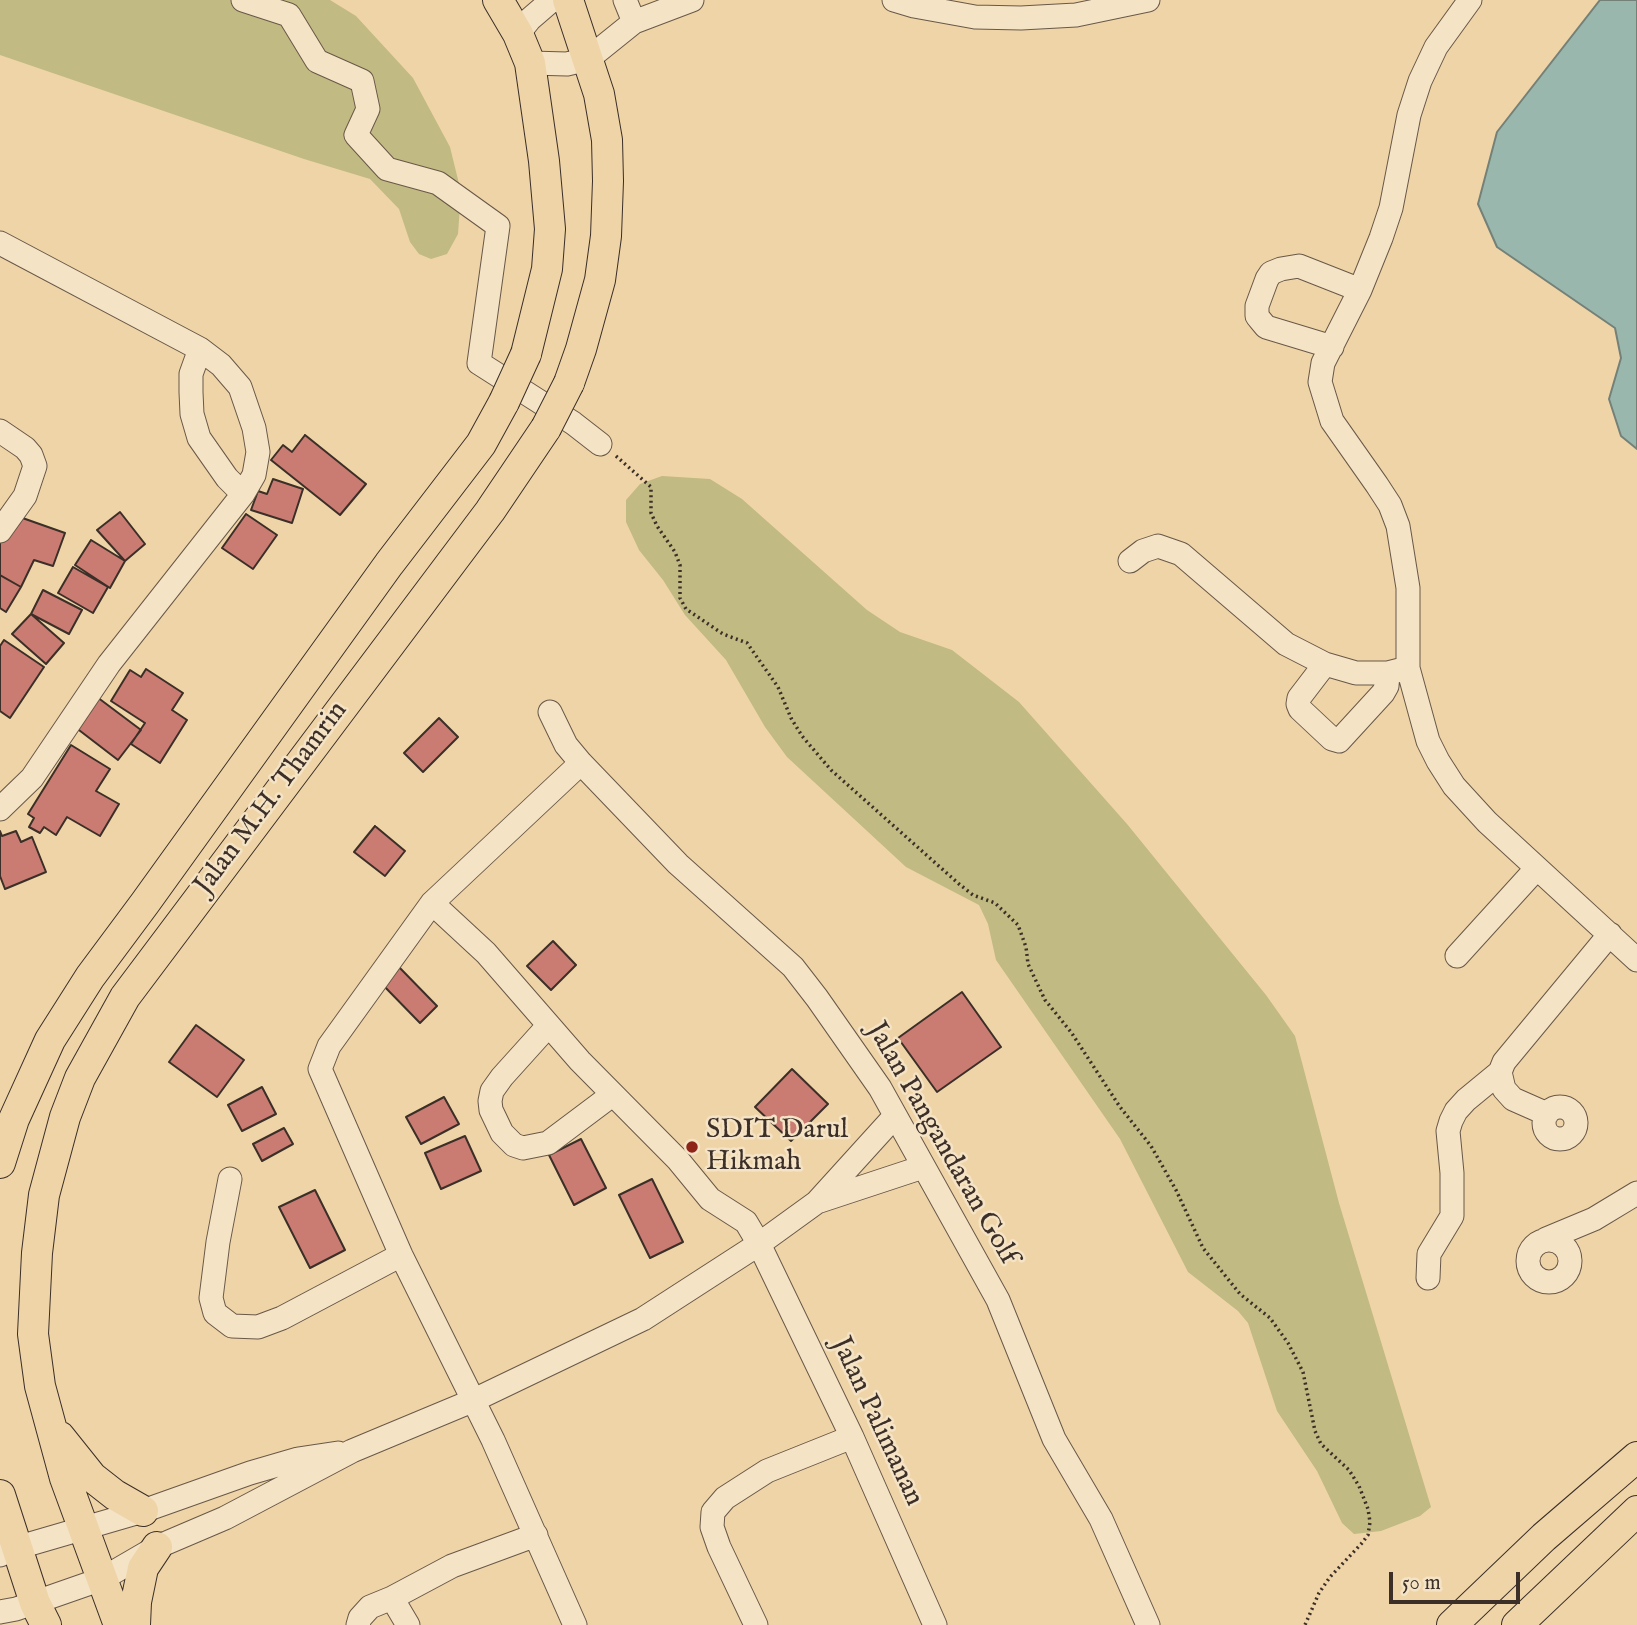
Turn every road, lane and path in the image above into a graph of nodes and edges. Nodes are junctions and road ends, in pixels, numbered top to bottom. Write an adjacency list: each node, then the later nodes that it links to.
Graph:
1 (243, 0): 19 (street)
2 (498, 0): 11 (main road, Jalan M.H. Thamrin)
3 (552, 0): 11 (street)
4 (569, 0): 12 (main road, Jalan M.H. Thamrin)
5 (625, 0): 10 (street)
6 (692, 0): 10 (street)
7 (894, 0): 8 (street)
8 (1148, 0)
9 (1470, 0): 15 (street)
10 (634, 23): 12 (street)
11 (518, 34): 13 (main road, Jalan M.H. Thamrin)
12 (588, 59): 13 (street); 49 (main road, Jalan M.H. Thamrin, bridge)
13 (530, 63): 39 (main road, Jalan M.H. Thamrin, bridge)
14 (0, 243): 17 (street)
15 (1360, 290): 16 (street); 16 (street)
16 (1332, 347): 25 (street)
17 (200, 349): 21 (street); 21 (street)
18 (0, 430): 22 (street)
19 (600, 444)
20 (631, 468): 72 (path)
21 (243, 494): 28 (street)
22 (0, 531)
23 (1130, 561): 24 (street)
24 (1325, 664): 25 (street); 25 (street)
25 (1398, 670): 29 (street)
26 (550, 712): 27 (street, Jalan Pangandaran Golf)
27 (581, 763): 30 (street); 38 (street, Jalan Pangandaran Golf)
28 (0, 809)
29 (1538, 868): 31 (street); 32 (street)
30 (432, 903): 34 (street, Jalan Palimanan); 46 (street)
31 (1609, 934): 33 (street); 35 (street)
32 (1457, 956)
33 (1637, 960)
34 (548, 1026): 36 (street, Jalan Palimanan); 36 (street)
35 (1500, 1072): 37 (street); 47 (street)
36 (612, 1095): 45 (street, Jalan Palimanan)
37 (1547, 1114)
38 (895, 1116): 40 (street, Jalan Pangandaran Golf); 43 (street)
39 (0, 1163)
40 (923, 1167): 43 (street); 71 (street, Jalan Pangandaran Golf)
41 (229, 1179): 46 (street)
42 (1637, 1193): 44 (street)
43 (817, 1202): 45 (street)
44 (1546, 1239)
45 (759, 1244): 48 (street); 50 (street, Jalan Palimanan)
46 (401, 1255): 48 (street)
47 (1428, 1278)
48 (472, 1401): 51 (street); 57 (street)
49 (49, 1423): 54 (main road); 56 (main road, Jalan M.H. Thamrin)
50 (852, 1437): 69 (street); 70 (street, Jalan Palimanan)
51 (352, 1451): 54 (street); 58 (street)
52 (1637, 1457): 73 (main road)
53 (0, 1495): 59 (main road)
54 (143, 1511): 56 (street)
55 (1637, 1511): 74 (main road)
56 (84, 1527): 59 (street); 60 (main road, Jalan M.H. Thamrin)
57 (536, 1535): 61 (street); 68 (street)
58 (158, 1547): 60 (street); 65 (main road)
59 (8, 1552): 63 (main road)
60 (102, 1580): 63 (street); 64 (main road, Jalan M.H. Thamrin)
61 (392, 1598): 66 (street); 67 (street)
62 (0, 1612): 63 (street)
63 (41, 1614)
64 (119, 1625)
65 (135, 1625)
66 (358, 1625)
67 (408, 1625)
68 (575, 1625)
69 (755, 1625)
70 (935, 1625)
71 (1148, 1625)
72 (1305, 1625)
73 (1452, 1625)
74 (1517, 1625)

